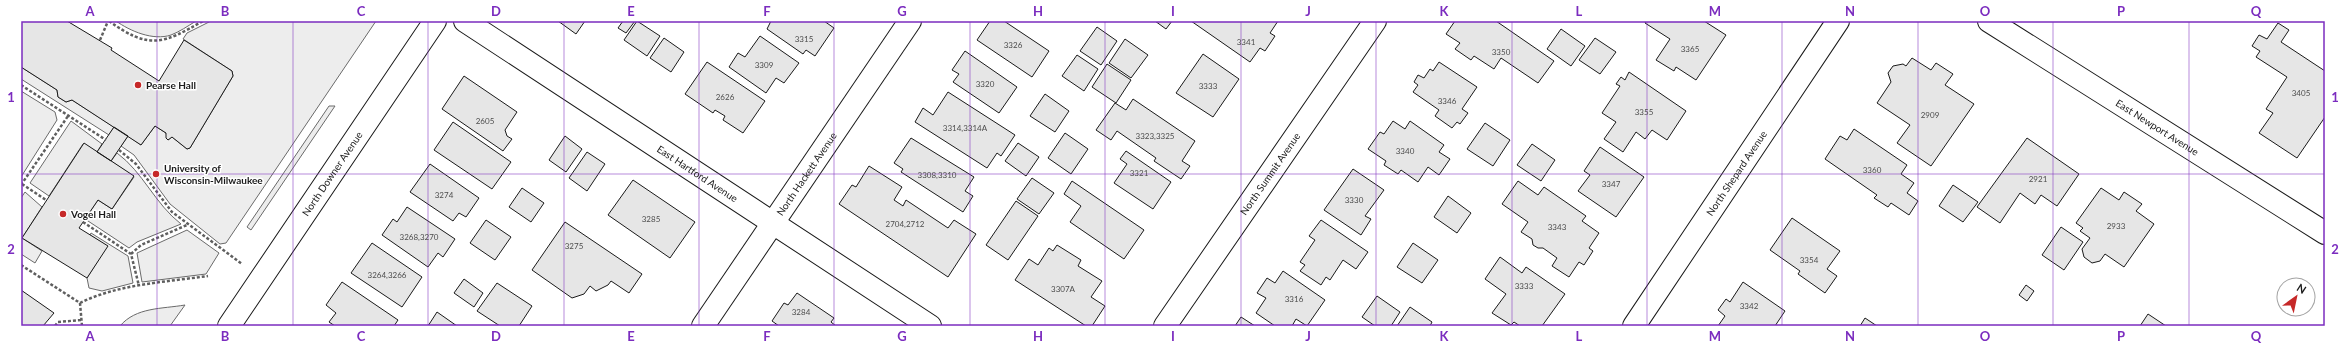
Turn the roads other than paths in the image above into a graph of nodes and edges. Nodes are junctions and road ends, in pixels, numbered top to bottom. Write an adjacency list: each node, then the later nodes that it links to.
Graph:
1 (435, 21): 9 (street, North Downer Avenue)
2 (465, 21): 7 (street, East Hartford Avenue)
3 (910, 21): 7 (street, North Hackett Avenue)
4 (1375, 21): 12 (street, North Summit Avenue)
5 (1838, 21): 13 (street, North Shepard Avenue)
6 (1989, 21): 8 (street, East Newport Avenue)
7 (773, 223): 10 (street, North Hackett Avenue); 11 (street, East Hartford Avenue)
8 (2325, 233)
9 (228, 326)
10 (703, 326)
11 (930, 326)
12 (1165, 326)
13 (1634, 326)

